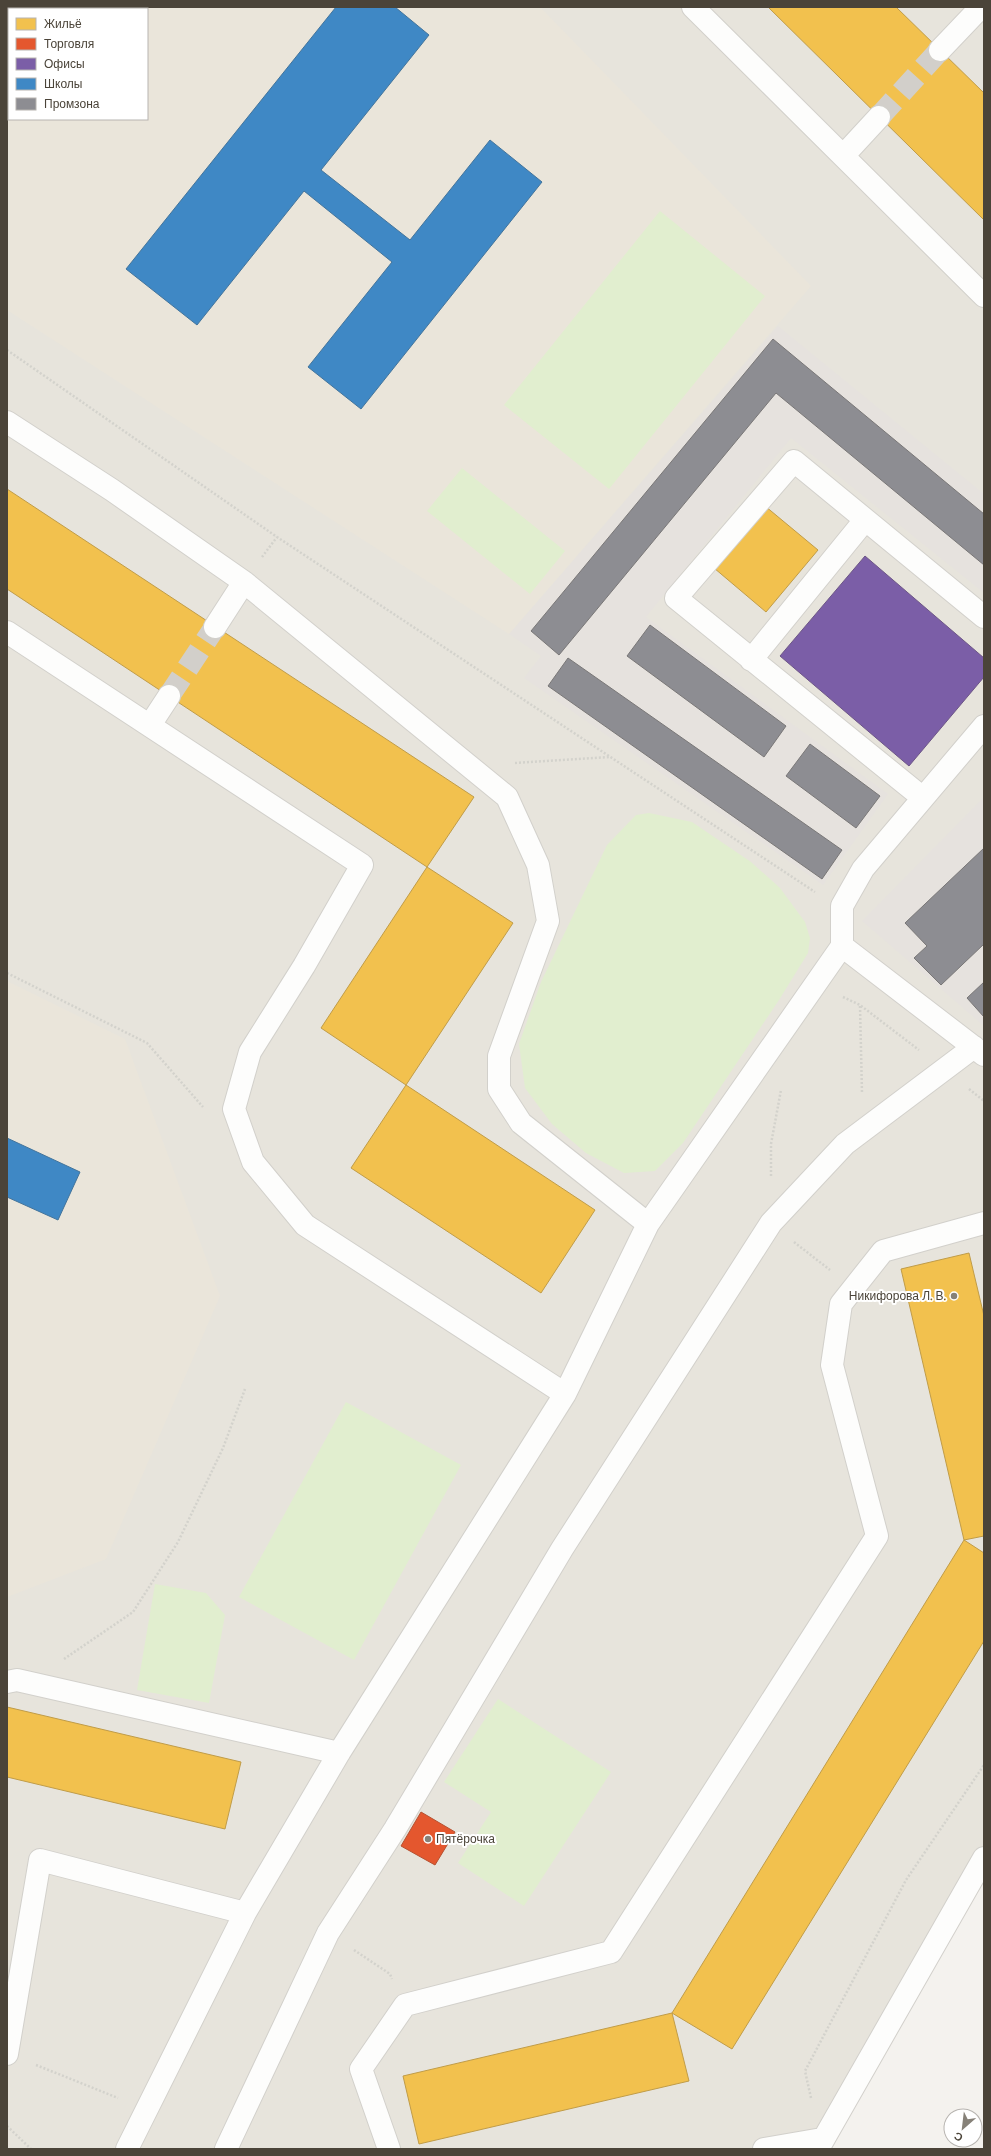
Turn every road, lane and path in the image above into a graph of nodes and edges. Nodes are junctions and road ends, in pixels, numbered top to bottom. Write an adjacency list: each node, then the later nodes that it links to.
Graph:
1 (693, 7): 5 (lane)
2 (981, 7): 3 (lane)
3 (940, 50)
4 (879, 117): 5 (lane)
5 (844, 156): 6 (lane)
6 (984, 296)
7 (7, 350): 18 (path)
8 (7, 422): 10 (lane)
9 (865, 520): 11 (lane); 14 (lane); 14 (lane)
10 (244, 582): 12 (lane); 19 (lane)
11 (984, 617)
12 (215, 627)
13 (7, 632): 16 (lane)
14 (751, 660): 20 (lane)
15 (170, 696): 16 (lane)
16 (150, 725): 38 (lane)
17 (984, 726): 20 (lane)
18 (610, 757): 19 (path); 21 (path)
19 (468, 765): 35 (lane)
20 (923, 798): 21 (lane)
21 (842, 906): 22 (lane)
22 (842, 946): 23 (lane); 25 (lane)
23 (860, 960): 26 (path); 27 (lane)
24 (7, 973): 31 (path)
25 (807, 996): 26 (path); 35 (lane)
26 (860, 1005): 28 (path); 32 (path)
27 (979, 1051): 28 (lane)
28 (944, 1069): 30 (path); 32 (lane)
29 (781, 1085): 33 (path)
30 (984, 1101)
31 (207, 1111)
32 (862, 1131): 33 (lane)
33 (771, 1223): 36 (path); 45 (lane)
34 (984, 1223): 36 (lane)
35 (648, 1224): 38 (lane)
36 (853, 1289): 46 (lane)
37 (245, 1389): 40 (path)
38 (564, 1394): 41 (lane)
39 (7, 1682): 40 (lane)
40 (29, 1682): 41 (lane)
41 (339, 1753): 44 (lane)
42 (984, 1765): 50 (path)
43 (984, 1858): 50 (lane)
44 (245, 1913): 47 (lane); 48 (lane)
45 (328, 1933): 46 (path); 53 (lane)
46 (406, 2005): 54 (lane)
47 (7, 2054): 48 (path)
48 (147, 2109): 52 (lane)
49 (7, 2126): 51 (path)
50 (820, 2144): 55 (lane)
51 (31, 2149)
52 (126, 2149)
53 (226, 2149)
54 (389, 2149)
55 (764, 2149)

